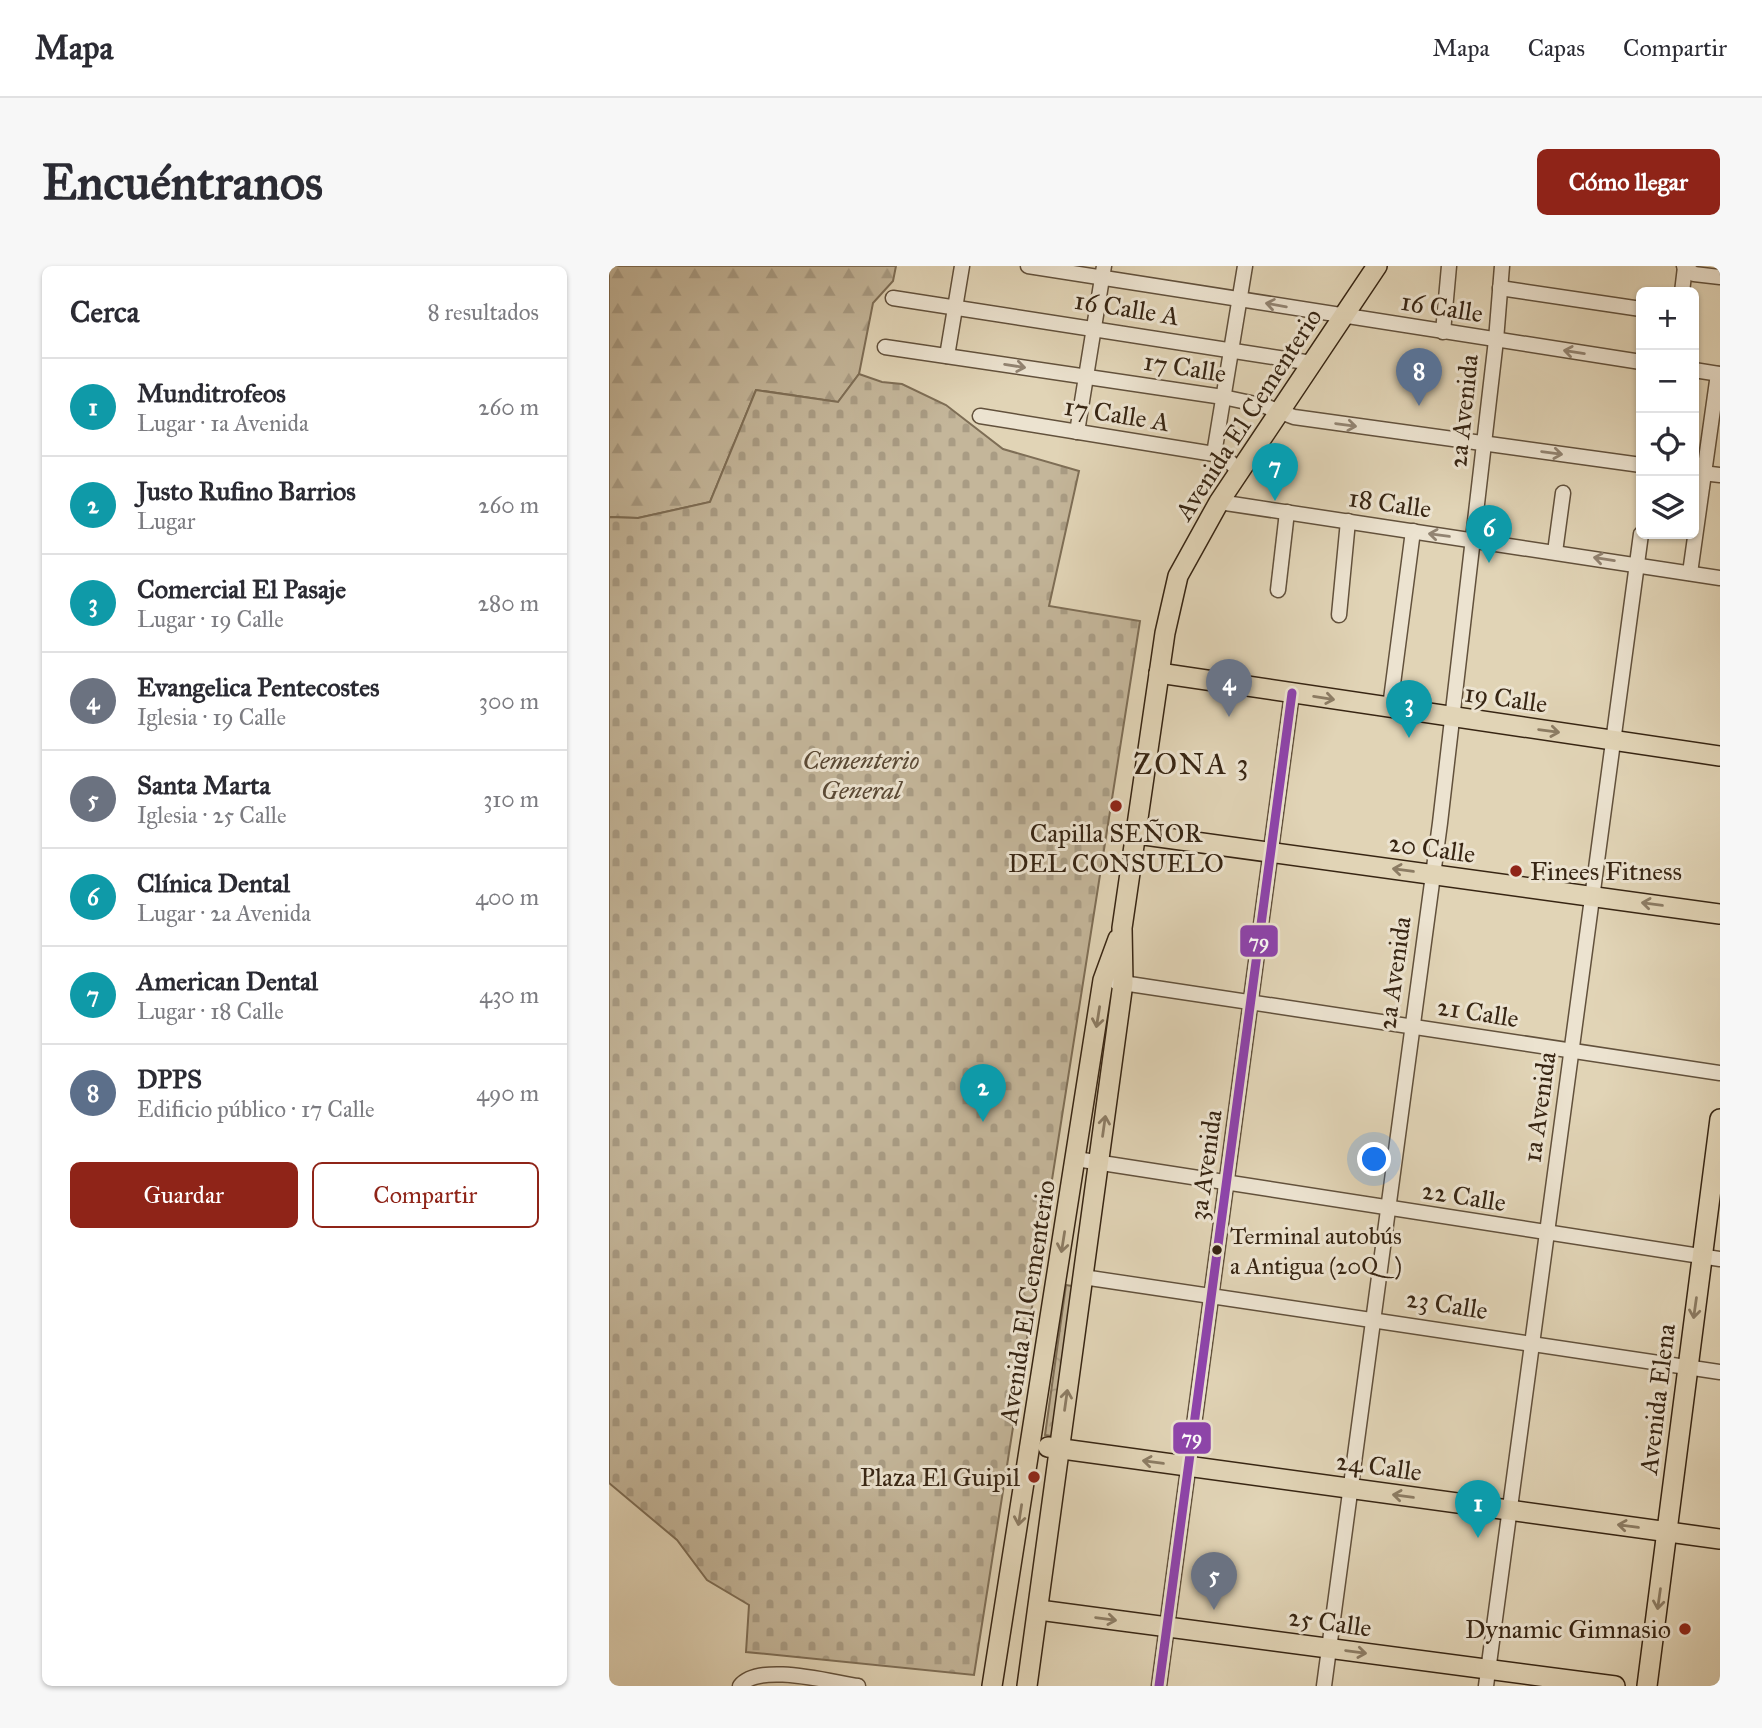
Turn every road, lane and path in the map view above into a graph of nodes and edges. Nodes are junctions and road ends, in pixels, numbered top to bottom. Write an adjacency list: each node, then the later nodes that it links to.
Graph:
1 (962, 266): 14 (street)
2 (1028, 266): 8 (street, 16 Calle)
3 (1245, 266): 13 (street)
4 (1449, 266): 18 (street)
5 (1502, 266): 11 (street, 2a Avenida)
6 (1684, 266): 9 (street); 10 (street)
7 (1374, 267): 16 (main road, Avenida El Cementerio)
8 (1103, 272): 13 (street, 16 Calle); 17 (street)
9 (1720, 278)
10 (1682, 287)
11 (1500, 288): 15 (street); 19 (street, 2a Avenida)
12 (893, 298): 14 (street, 16 Calle A)
13 (1240, 298): 16 (street, 16 Calle, one-way to 13); 21 (street)
14 (955, 307): 17 (street, 16 Calle A); 22 (street)
15 (1636, 308)
16 (1343, 316): 18 (street, 16 Calle); 24 (main road, Avenida El Cementerio)
17 (1094, 328): 21 (street, 16 Calle A); 27 (street)
18 (1443, 332): 19 (street, 16 Calle)
19 (1496, 340): 23 (street, 16 Calle, one-way to 19); 32 (street, 2a Avenida)
20 (885, 346): 22 (street, 17 Calle)
21 (1231, 348): 24 (street, 16 Calle A); 28 (street)
22 (947, 356): 27 (street, 17 Calle, one-way to 27)
23 (1636, 361)
24 (1312, 363): 29 (main road, Avenida El Cementerio)
25 (1699, 371): 26 (street)
26 (1719, 374): 36 (street)
27 (1086, 377): 28 (street, 17 Calle); 31 (street)
28 (1223, 397): 29 (street, 17 Calle); 33 (street)
29 (1279, 412): 32 (street, 17 Calle, one-way to 32); 35 (main road, Avenida El Cementerio)
30 (980, 416): 31 (street, 17 Calle A)
31 (1077, 432): 33 (street, 17 Calle A)
32 (1485, 444): 34 (street, 17 Calle, one-way to 34); 44 (street, 2a Avenida)
33 (1214, 454): 35 (street, 17 Calle A)
34 (1636, 464)
35 (1240, 471): 40 (main road, Avenida El Cementerio)
36 (1699, 472): 37 (street)
37 (1720, 475)
38 (1699, 476): 48 (street)
39 (1563, 493): 46 (street)
40 (1219, 502): 41 (street, 18 Calle); 52 (main road, Avenida El Cementerio)
41 (1287, 512): 42 (street, 18 Calle); 50 (street)
42 (1348, 521): 43 (street, 18 Calle); 51 (street)
43 (1413, 531): 44 (street, 18 Calle, one-way to 43); 54 (street)
44 (1473, 539): 46 (street, 18 Calle); 55 (street, 2a Avenida)
45 (1640, 539): 47 (street, 1a Avenida)
46 (1555, 552): 47 (street, 18 Calle, one-way to 46)
47 (1637, 565): 48 (street, 18 Calle); 56 (street, 1a Avenida)
48 (1690, 573): 49 (street, 18 Calle)
49 (1720, 578)
50 (1278, 590)
51 (1339, 615)
52 (1159, 673): 53 (main road, 19 Calle); 58 (main road, Avenida El Cementerio)
53 (1292, 693): 54 (main road, 19 Calle, one-way to 54); 59 (street, 3a Avenida)
54 (1390, 708): 55 (main road, 19 Calle)
55 (1453, 717): 56 (main road, 19 Calle, one-way to 56); 60 (street, 2a Avenida)
56 (1613, 741): 57 (main road, 19 Calle); 61 (street, 1a Avenida)
57 (1720, 756)
58 (1137, 834): 59 (main road, 20 Calle); 63 (main road, Avenida El Cementerio)
59 (1271, 852): 60 (main road, 20 Calle, one-way to 59); 66 (street, 3a Avenida)
60 (1433, 874): 61 (main road, 20 Calle); 67 (street, 2a Avenida)
61 (1592, 896): 62 (main road, 20 Calle, one-way to 61); 68 (street, 1a Avenida)
62 (1720, 914)
63 (1122, 928): 64 (main road, Avenida El Cementerio); 65 (main road, Avenida El Cementerio)
64 (1103, 980): 65 (street, 21 Calle); 71 (main road, Avenida El Cementerio, one-way to 71)
65 (1123, 984): 66 (street, 21 Calle); 72 (main road, Avenida El Cementerio, one-way to 65)
66 (1251, 1003): 67 (street, 21 Calle); 73 (street, 3a Avenida)
67 (1412, 1027): 68 (street, 21 Calle); 74 (street, 2a Avenida)
68 (1571, 1051): 69 (street, 21 Calle); 75 (street, 1a Avenida)
69 (1720, 1073)
70 (1720, 1119): 76 (main road, Avenida Elena)
71 (1076, 1159): 72 (street, 22 Calle); 83 (main road, Avenida El Cementerio, one-way to 83)
72 (1099, 1163): 73 (street, 22 Calle); 77 (main road, Avenida El Cementerio)
73 (1227, 1183): 74 (street, 22 Calle); 78 (street, 3a Avenida)
74 (1387, 1208): 75 (street, 22 Calle); 79 (street, 2a Avenida)
75 (1546, 1234): 76 (street, 22 Calle); 80 (street, 1a Avenida)
76 (1711, 1257): 81 (main road, Avenida Elena, one-way to 81)
77 (1083, 1277): 78 (street, 23 Calle); 84 (main road, Avenida El Cementerio, one-way to 77)
78 (1212, 1295): 79 (street, 23 Calle); 85 (street, 3a Avenida)
79 (1372, 1317): 80 (street, 23 Calle); 86 (street, 2a Avenida)
80 (1532, 1342): 81 (street, 23 Calle); 87 (street, 1a Avenida)
81 (1686, 1366): 82 (street, 23 Calle); 88 (main road, Avenida Elena)
82 (1720, 1372)
83 (1031, 1445): 84 (main road, 24 Calle); 96 (main road, Avenida El Cementerio, one-way to 96)
84 (1060, 1449): 85 (main road, 24 Calle, one-way to 84); 90 (main road, Avenida El Cementerio)
85 (1189, 1467): 86 (main road, 24 Calle); 91 (street, 3a Avenida)
86 (1350, 1489): 87 (main road, 24 Calle, one-way to 86); 92 (street, 2a Avenida)
87 (1510, 1510): 88 (main road, 24 Calle, one-way to 87); 93 (street, 1a Avenida)
88 (1669, 1532): 89 (main road, 24 Calle); 101 (main road, Avenida Elena, one-way to 101)
89 (1720, 1539)
90 (1039, 1610): 91 (main road, 25 Calle, one-way to 91); 97 (main road, Avenida El Cementerio)
91 (1167, 1627): 92 (main road, 25 Calle); 98 (street, 3a Avenida)
92 (1329, 1648): 93 (main road, 25 Calle, one-way to 93); 99 (street, 2a Avenida)
93 (1487, 1678): 100 (main road, 25 Calle)
94 (744, 1682): 95 (street)
95 (858, 1686)
96 (992, 1686)
97 (1027, 1686)
98 (1159, 1686)
99 (1324, 1686)
100 (1615, 1686)
101 (1647, 1686)

